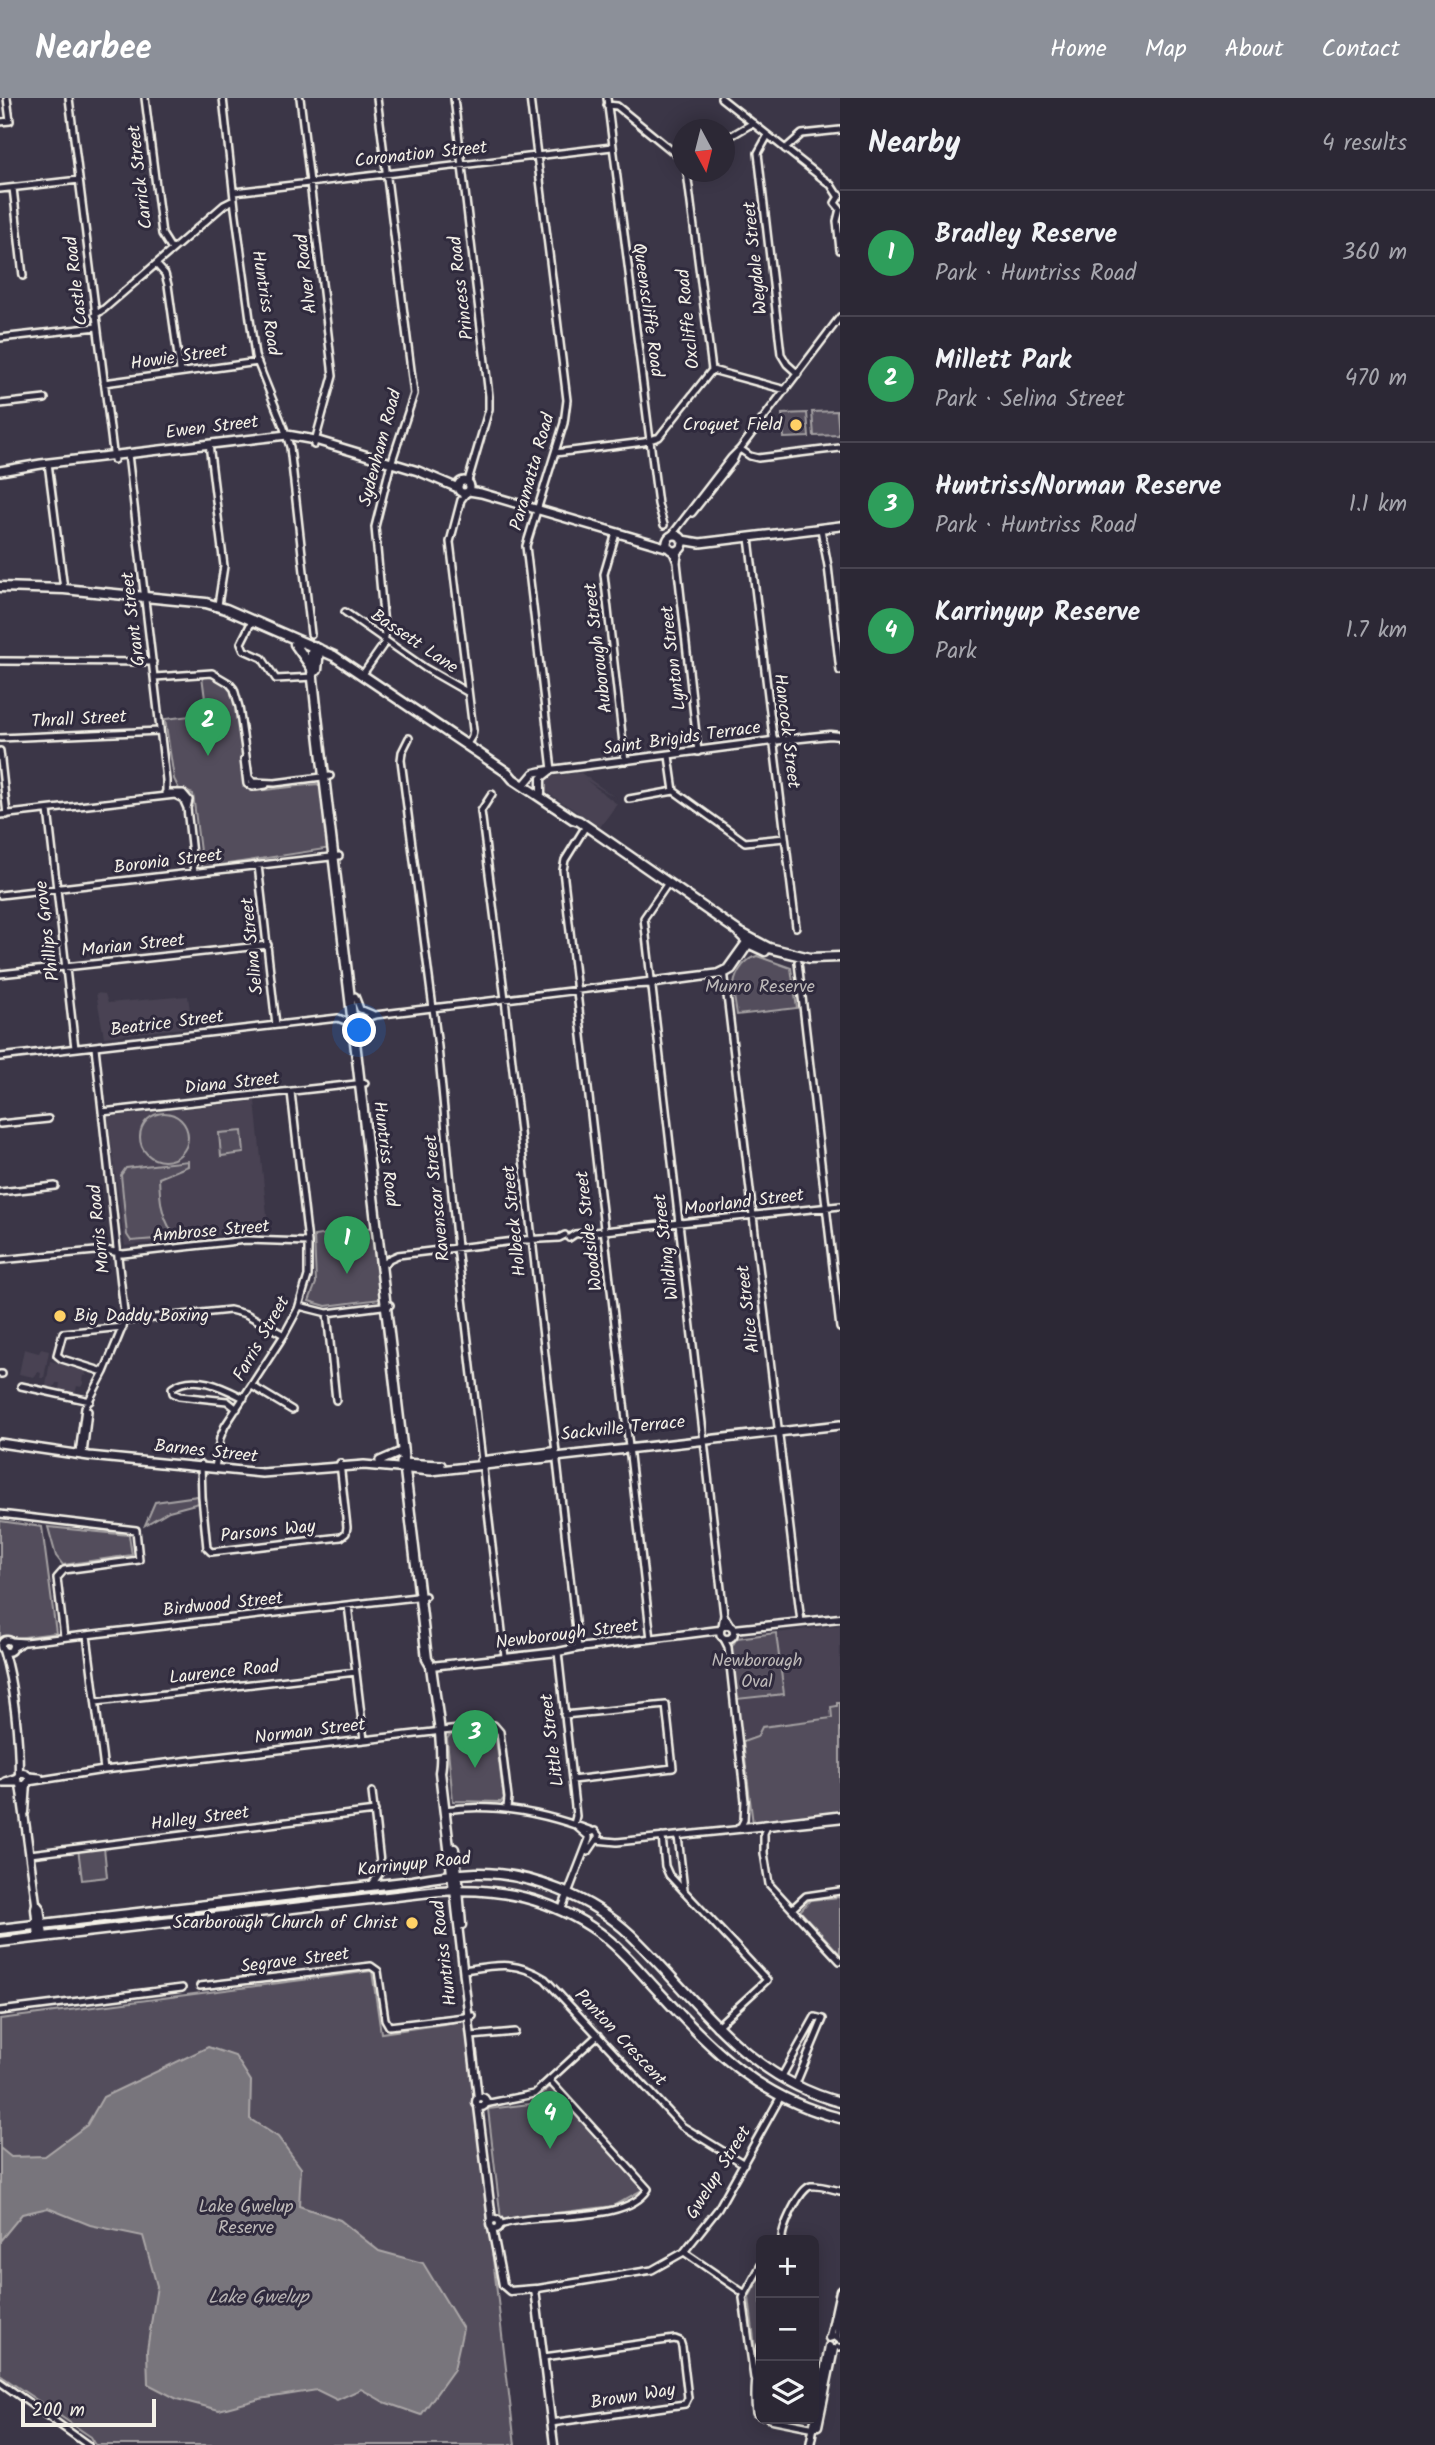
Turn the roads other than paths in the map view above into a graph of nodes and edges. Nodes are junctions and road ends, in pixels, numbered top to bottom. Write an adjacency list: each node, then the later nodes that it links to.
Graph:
1 (7, 98): 11 (street)
2 (69, 98): 22 (street, Castle Road)
3 (145, 98): 31 (street, Carrick Street)
4 (223, 98): 27 (street, Huntriss Road)
5 (300, 98): 24 (street, Alver Road)
6 (377, 98): 21 (street, Sydenham Road)
7 (454, 98): 20 (street, Princess Road)
8 (530, 98): 19 (street, Paramatta Road)
9 (721, 98): 12 (street)
10 (607, 101): 16 (street, Queenscliffe Road); 18 (street)
11 (0, 122)
12 (753, 123): 14 (street); 15 (street)
13 (840, 130): 17 (street)
14 (735, 134)
15 (768, 135): 17 (street); 42 (street, Weydale Street)
16 (612, 147): 19 (street, Coronation Street); 48 (street, Queenscliffe Road)
17 (785, 149): 28 (street)
18 (672, 151)
19 (537, 157): 20 (street, Coronation Street); 53 (street, Paramatta Road)
20 (462, 165): 21 (street, Coronation Street); 59 (street, Princess Road)
21 (386, 173): 24 (street, Coronation Street); 57 (street, Sydenham Road)
22 (79, 180): 25 (street); 35 (street, Castle Road)
23 (688, 182): 40 (street, Oxcliffe Road)
24 (310, 183): 27 (street, Coronation Street); 49 (street, Alver Road)
25 (13, 188): 26 (street); 34 (street)
26 (0, 189)
27 (233, 192): 29 (street, Huntriss Road)
28 (839, 196): 30 (street)
29 (234, 200): 31 (street); 39 (street, Huntriss Road)
30 (840, 209): 32 (street)
31 (172, 250): 33 (street)
32 (840, 250)
33 (156, 264): 35 (street); 41 (street)
34 (23, 276)
35 (95, 315): 37 (street, Castle Road)
36 (840, 317): 42 (street)
37 (97, 327): 38 (street); 43 (street, Castle Road)
38 (0, 338)
39 (258, 362): 41 (street, Howie Street); 47 (street, Huntriss Road)
40 (712, 370): 44 (street); 48 (street, Oxcliffe Road)
41 (180, 371): 43 (street, Howie Street)
42 (798, 374): 44 (street)
43 (104, 383): 55 (street, Castle Road)
44 (786, 390): 52 (street)
45 (45, 399): 46 (street)
46 (0, 404)
47 (287, 437): 49 (main road, Ewen Street); 50 (main road, Ewen Street); 73 (street, Huntriss Road)
48 (650, 441): 53 (street); 61 (street, Queenscliffe Road)
49 (314, 442): 57 (main road, Ewen Street)
50 (209, 446): 54 (main road, Ewen Street); 70 (street)
51 (840, 448): 52 (street)
52 (738, 452): 66 (street)
53 (555, 453): 60 (street, Paramatta Road)
54 (128, 456): 55 (main road, Ewen Street); 69 (street, Grant Street)
55 (113, 458): 56 (main road, Ewen Street)
56 (48, 465): 58 (main road, Ewen Street); 68 (street)
57 (391, 465): 59 (main road, Ewen Street); 74 (street, Sydenham Road)
58 (0, 473)
59 (465, 485): 60 (main road, Ewen Street); 83 (street, Princess Road)
60 (538, 510): 64 (main road, Ewen Street); 96 (street, Paramatta Road)
61 (664, 524)
62 (840, 526): 63 (main road)
63 (823, 528): 65 (main road); 79 (street)
64 (616, 533): 66 (main road, Ewen Street); 95 (street, Auborough Street)
65 (749, 538): 66 (main road); 90 (street, Hancock Street)
66 (675, 543): 93 (street, Lynton Street)
67 (0, 584): 68 (main road)
68 (64, 589): 69 (main road)
69 (146, 596): 70 (main road); 78 (street, Grant Street)
70 (218, 606): 72 (main road)
71 (345, 612): 74 (street, Bassett Lane)
72 (252, 621): 75 (main road); 80 (street)
73 (311, 634)
74 (385, 640): 81 (street); 83 (street, Bassett Lane)
75 (292, 641): 76 (main road); 80 (main road)
76 (315, 650): 80 (main road, Huntriss Road); 81 (main road); 97 (main road, Huntriss Road)
77 (0, 661): 78 (street)
78 (153, 662): 82 (street, Grant Street)
79 (840, 671)
80 (313, 673): 97 (main road, Huntriss Road)
81 (363, 674): 91 (main road)
82 (155, 677): 85 (street, Grant Street); 97 (street)
83 (467, 692): 91 (street, Princess Road)
84 (840, 730): 86 (street, Saint Brigids Terrace)
85 (160, 731): 88 (street, Thrall Street); 101 (street, Grant Street)
86 (830, 735): 87 (street, Saint Brigids Terrace); 90 (street, Saint Brigids Terrace)
87 (840, 736)
88 (0, 738)
89 (409, 738): 127 (street, Ravenscar Street)
90 (772, 741): 93 (street, Saint Brigids Terrace); 108 (street, Hancock Street)
91 (464, 743): 98 (main road)
92 (0, 751): 105 (street)
93 (698, 752): 94 (street, Saint Brigids Terrace)
94 (669, 756): 95 (street, Saint Brigids Terrace); 99 (street)
95 (625, 761): 96 (street, Saint Brigids Terrace)
96 (552, 770): 98 (street, Saint Brigids Terrace); 100 (street)
97 (328, 776): 109 (main road, Huntriss Road)
98 (526, 786): 100 (main road); 107 (main road)
99 (674, 791): 103 (street); 108 (street)
100 (541, 793): 107 (main road)
101 (168, 794): 104 (street); 111 (street)
102 (492, 794): 126 (street, Holbeck Street)
103 (629, 799)
104 (48, 810): 105 (street); 113 (street, Phillips Grove)
105 (7, 815): 106 (street)
106 (0, 816)
107 (583, 824): 112 (main road); 124 (street, Woodside Street)
108 (785, 838): 115 (street, Hancock Street)
109 (337, 856): 110 (street, Boronia Street); 125 (main road, Huntriss Road); 128 (main road, Huntriss Road)
110 (258, 865): 111 (street, Boronia Street); 117 (street, Selina Street)
111 (194, 873): 113 (street, Boronia Street)
112 (668, 883): 116 (main road); 123 (street, Wilding Street)
113 (57, 888): 114 (street, Boronia Street); 120 (street, Phillips Grove)
114 (0, 895)
115 (796, 927)
116 (750, 940): 118 (main road); 119 (main road); 121 (street)
117 (268, 945): 120 (street, Marian Street); 132 (street, Selina Street)
118 (840, 960): 119 (main road)
119 (798, 962): 144 (street)
120 (66, 967): 122 (street, Marian Street); 134 (street, Phillips Grove)
121 (723, 973): 123 (street); 145 (street, Alice Street)
122 (0, 974)
123 (651, 982): 124 (street); 146 (street, Wilding Street)
124 (577, 991): 126 (street); 147 (street, Woodside Street)
125 (355, 996): 129 (street); 131 (main road, Huntriss Road)
126 (505, 999): 127 (street); 148 (street, Holbeck Street)
127 (432, 1008): 129 (street); 150 (street, Ravenscar Street)
128 (351, 1010): 130 (street, Beatrice Street); 131 (main road, Huntriss Road)
129 (376, 1014): 131 (street)
130 (338, 1018): 131 (street, Beatrice Street); 132 (street, Beatrice Street)
131 (356, 1023): 136 (main road, Huntriss Road)
132 (276, 1025): 133 (street, Beatrice Street)
133 (95, 1047): 134 (street, Beatrice Street); 138 (street, Morris Road)
134 (75, 1048): 135 (street, Beatrice Street)
135 (0, 1058)
136 (363, 1083): 137 (street, Diana Street); 153 (main road, Huntriss Road); 154 (main road, Huntriss Road)
137 (291, 1092): 138 (street, Diana Street); 149 (street, Farris Street)
138 (102, 1112): 151 (street, Morris Road)
139 (48, 1119): 140 (street)
140 (0, 1124)
141 (55, 1186): 142 (street)
142 (0, 1192)
143 (840, 1206): 144 (street, Moorland Street)
144 (826, 1207): 145 (street, Moorland Street); 158 (street)
145 (752, 1214): 146 (street, Moorland Street); 169 (street, Alice Street)
146 (679, 1224): 147 (street, Moorland Street); 170 (street, Wilding Street)
147 (604, 1231): 148 (street, Moorland Street); 172 (street, Woodside Street)
148 (531, 1240): 150 (street, Moorland Street); 175 (street, Holbeck Street)
149 (308, 1242): 151 (street, Ambrose Street); 155 (street, Farris Street)
150 (457, 1247): 153 (street, Moorland Street); 177 (street, Ravenscar Street)
151 (116, 1251): 152 (street, Ambrose Street); 157 (street, Morris Road)
152 (0, 1260)
153 (386, 1263): 154 (main road, Huntriss Road)
154 (389, 1305): 156 (street); 173 (main road, Huntriss Road); 181 (main road, Huntriss Road)
155 (299, 1306): 156 (street); 159 (street, Farris Street)
156 (327, 1313): 164 (street)
157 (124, 1324): 159 (street); 160 (street); 160 (street)
158 (840, 1328)
159 (284, 1335): 162 (street, Farris Street)
160 (104, 1372): 165 (street)
161 (21, 1386): 165 (street)
162 (252, 1386): 163 (street, Farris Street); 167 (street)
163 (244, 1398): 166 (street, Farris Street); 166 (street)
164 (336, 1400)
165 (90, 1401): 174 (street)
166 (237, 1409): 180 (street, Farris Street)
167 (292, 1410)
168 (840, 1423): 169 (main road, Sackville Terrace)
169 (778, 1429): 170 (main road, Sackville Terrace); 186 (street, Alice Street)
170 (704, 1438): 172 (main road, Sackville Terrace); 187 (street, Wilding Street)
171 (0, 1441): 174 (main road, Barnes Street)
172 (630, 1446): 175 (main road, Sackville Terrace); 190 (street, Woodside Street)
173 (403, 1451): 176 (main road); 181 (main road, Huntriss Road)
174 (81, 1452): 179 (main road, Barnes Street)
175 (556, 1454): 177 (main road, Sackville Terrace); 192 (street, Holbeck Street)
176 (380, 1461): 178 (main road, Barnes Street); 181 (main road, Barnes Street)
177 (481, 1463): 181 (main road, Sackville Terrace); 194 (street, Ravenscar Street)
178 (340, 1465): 179 (street, Parsons Way); 180 (main road, Barnes Street); 181 (main road, Barnes Street)
179 (201, 1466): 180 (main road, Barnes Street)
180 (215, 1467)
181 (407, 1467): 183 (main road, Huntriss Road)
182 (0, 1514): 189 (street)
183 (423, 1597): 184 (street, Birdwood Street); 195 (main road, Huntriss Road)
184 (348, 1605): 188 (street, Birdwood Street); 196 (street)
185 (840, 1618): 186 (street, Newborough Street)
186 (801, 1622): 187 (street, Newborough Street)
187 (727, 1632): 190 (street, Newborough Street); 206 (street, Wilding Street)
188 (87, 1634): 189 (street, Birdwood Street); 197 (street)
189 (64, 1637): 191 (street, Birdwood Street)
190 (651, 1639): 192 (street, Newborough Street)
191 (5, 1647): 202 (street)
192 (578, 1648): 193 (street, Newborough Street)
193 (558, 1652): 194 (street, Newborough Street); 198 (street, Little Street)
194 (505, 1657): 195 (street, Newborough Street)
195 (430, 1666): 199 (main road, Huntriss Road)
196 (356, 1672): 197 (street, Laurence Road); 200 (street)
197 (96, 1702): 201 (street)
198 (564, 1715): 203 (street, Little Street); 203 (street)
199 (438, 1732): 200 (street, Norman Street); 207 (street, Norman Street); 208 (main road, Huntriss Road)
200 (364, 1740): 201 (street, Norman Street)
201 (104, 1770): 202 (street, Norman Street)
202 (23, 1779): 204 (street, Norman Street); 220 (street)
203 (572, 1780): 211 (street, Little Street)
204 (1, 1783)
205 (372, 1792): 209 (street)
206 (745, 1801): 212 (street, Wilding Street); 213 (street, Wilding Street)
207 (507, 1808): 208 (street); 211 (street)
208 (447, 1809): 222 (main road, Huntriss Road)
209 (374, 1811): 220 (street, Halley Street); 221 (street)
210 (840, 1817): 213 (street); 214 (street)
211 (574, 1824): 217 (street)
212 (741, 1826): 213 (street); 215 (street)
213 (754, 1827): 214 (street); 215 (street); 219 (street, Wilding Street)
214 (767, 1828): 219 (street)
215 (715, 1832): 216 (street)
216 (678, 1836): 218 (street); 225 (street)
217 (593, 1837): 218 (street); 229 (street)
218 (662, 1837): 225 (street)
219 (764, 1853): 231 (street)
220 (30, 1854): 233 (street)
221 (381, 1871): 223 (street); 224 (street)
222 (455, 1874): 223 (main road, Karrinyup Road); 227 (main road, Huntriss Road); 229 (main road, Karrinyup Road)
223 (396, 1883): 224 (main road, Karrinyup Road)
224 (371, 1885): 226 (main road, Karrinyup Road)
225 (684, 1889): 243 (street)
226 (323, 1890): 230 (main road); 233 (main road, Karrinyup Road)
227 (457, 1890): 230 (main road, Karrinyup Road); 232 (main road, Karrinyup Road); 238 (street, Huntriss Road)
228 (840, 1891): 231 (street)
229 (569, 1895): 232 (street); 243 (main road, Karrinyup Road)
230 (324, 1904): 235 (main road, Karrinyup Road)
231 (792, 1909): 237 (street)
232 (561, 1911): 250 (main road, Karrinyup Road)
233 (40, 1924): 234 (main road, Karrinyup Road); 235 (street)
234 (0, 1929)
235 (41, 1937): 236 (main road, Karrinyup Road)
236 (0, 1942)
237 (840, 1961)
238 (466, 1970): 242 (street, Huntriss Road); 245 (street, Panton Crescent)
239 (200, 1986): 242 (street, Segrave Street)
240 (182, 1988): 241 (street)
241 (0, 2011)
242 (471, 2017): 246 (street, Huntriss Road)
243 (716, 2027): 247 (main road, Karrinyup Road)
244 (515, 2032): 246 (street)
245 (598, 2035): 248 (street); 254 (street, Panton Crescent)
246 (473, 2036): 251 (street, Huntriss Road)
247 (781, 2078): 249 (main road, Karrinyup Road); 249 (street)
248 (548, 2080): 251 (street); 256 (street)
249 (795, 2086): 252 (main road, Karrinyup Road)
250 (781, 2096): 253 (main road, Karrinyup Road); 254 (street, Gwelup Street)
251 (482, 2101): 256 (street, Huntriss Road)
252 (840, 2102)
253 (840, 2118)
254 (744, 2164): 258 (street, Gwelup Street)
255 (840, 2191): 257 (street)
256 (497, 2223): 261 (street, Huntriss Road)
257 (782, 2235)
258 (684, 2252): 260 (street, Gwelup Street); 263 (street)
259 (756, 2274): 263 (street)
260 (535, 2289): 261 (street, Gwelup Street); 268 (street)
261 (510, 2291)
262 (840, 2291): 265 (street)
263 (744, 2294): 266 (street)
264 (840, 2313): 265 (street)
265 (836, 2344): 275 (street)
266 (749, 2345): 267 (street); 270 (street)
267 (756, 2345)
268 (544, 2357): 273 (street); 273 (street, Brown Way)
269 (758, 2361): 270 (street)
270 (754, 2378): 272 (street)
271 (1, 2384): 276 (street)
272 (756, 2396)
273 (551, 2423): 277 (street)
274 (795, 2424): 275 (street)
275 (815, 2428): 278 (street)
276 (88, 2445)
277 (554, 2445)
278 (812, 2445)

